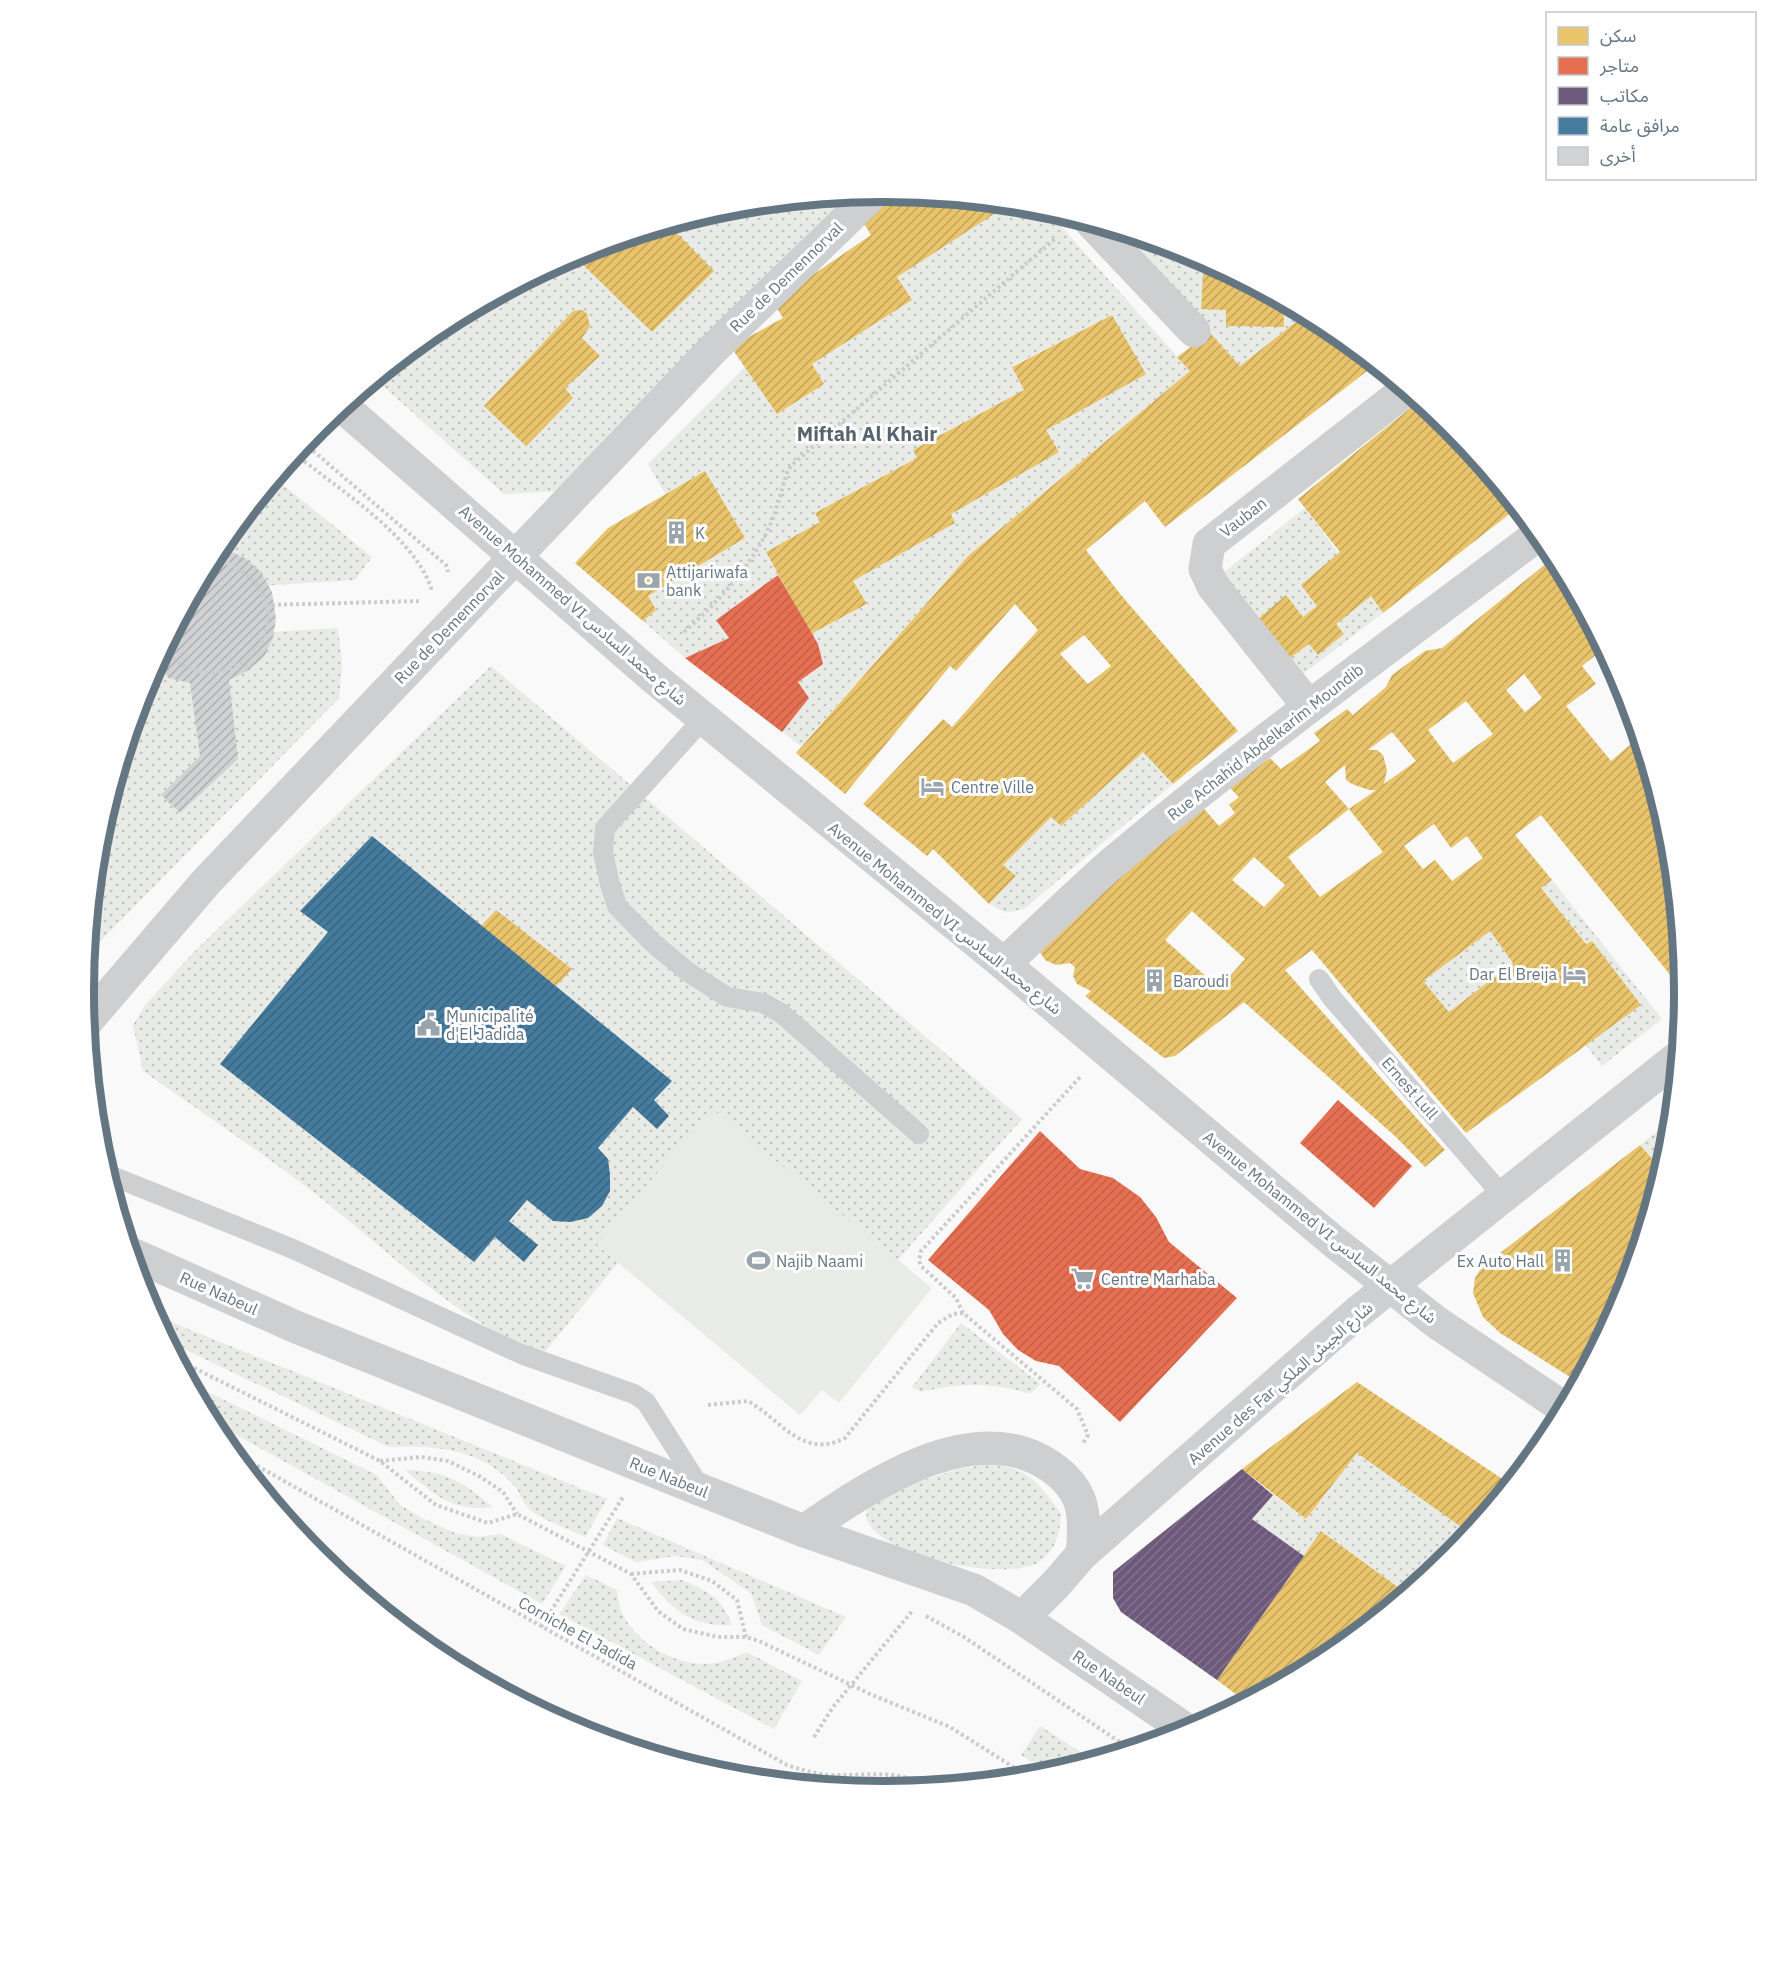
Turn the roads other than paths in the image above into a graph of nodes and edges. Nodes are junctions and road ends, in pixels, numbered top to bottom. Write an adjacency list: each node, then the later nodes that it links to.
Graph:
1 (863, 203): 7 (street, Rue de Demennorval)
2 (1077, 228): 3 (street)
3 (1194, 331)
4 (1401, 394): 8 (street, Vauban)
5 (349, 412): 7 (street, Avenue Mohammed VI شارع محمد السادس)
6 (1531, 540): 8 (street, Rue Achahid Abdelkarim Moundib)
7 (517, 556): 9 (street, Avenue Mohammed VI شارع محمد السادس); 12 (street, Rue de Demennorval)
8 (1309, 707): 10 (street, Rue Achahid Abdelkarim Moundib)
9 (703, 718): 10 (street, Avenue Mohammed VI شارع محمد السادس); 14 (lane)
10 (1004, 964): 18 (street, Avenue Mohammed VI شارع محمد السادس)
11 (1319, 979): 16 (lane, Ernest Lull)
12 (95, 1012)
13 (1670, 1064): 16 (street, Avenue des Far شارع الجيش الملكي)
14 (919, 1134)
15 (117, 1178): 20 (lane)
16 (1503, 1196): 18 (street, Avenue des Far شارع الجيش الملكي)
17 (141, 1258): 20 (street, Rue Nabeul)
18 (1390, 1286): 19 (street, Avenue Mohammed VI شارع محمد السادس); 22 (street, Avenue des Far شارع الجيش الملكي)
19 (1557, 1403)
20 (701, 1490): 21 (street, Rue Nabeul)
21 (804, 1531): 22 (street); 23 (street, Rue Nabeul)
22 (1082, 1554): 23 (street, Avenue des Far شارع الجيش الملكي)
23 (1022, 1618): 24 (street, Rue Nabeul)
24 (1178, 1724)

